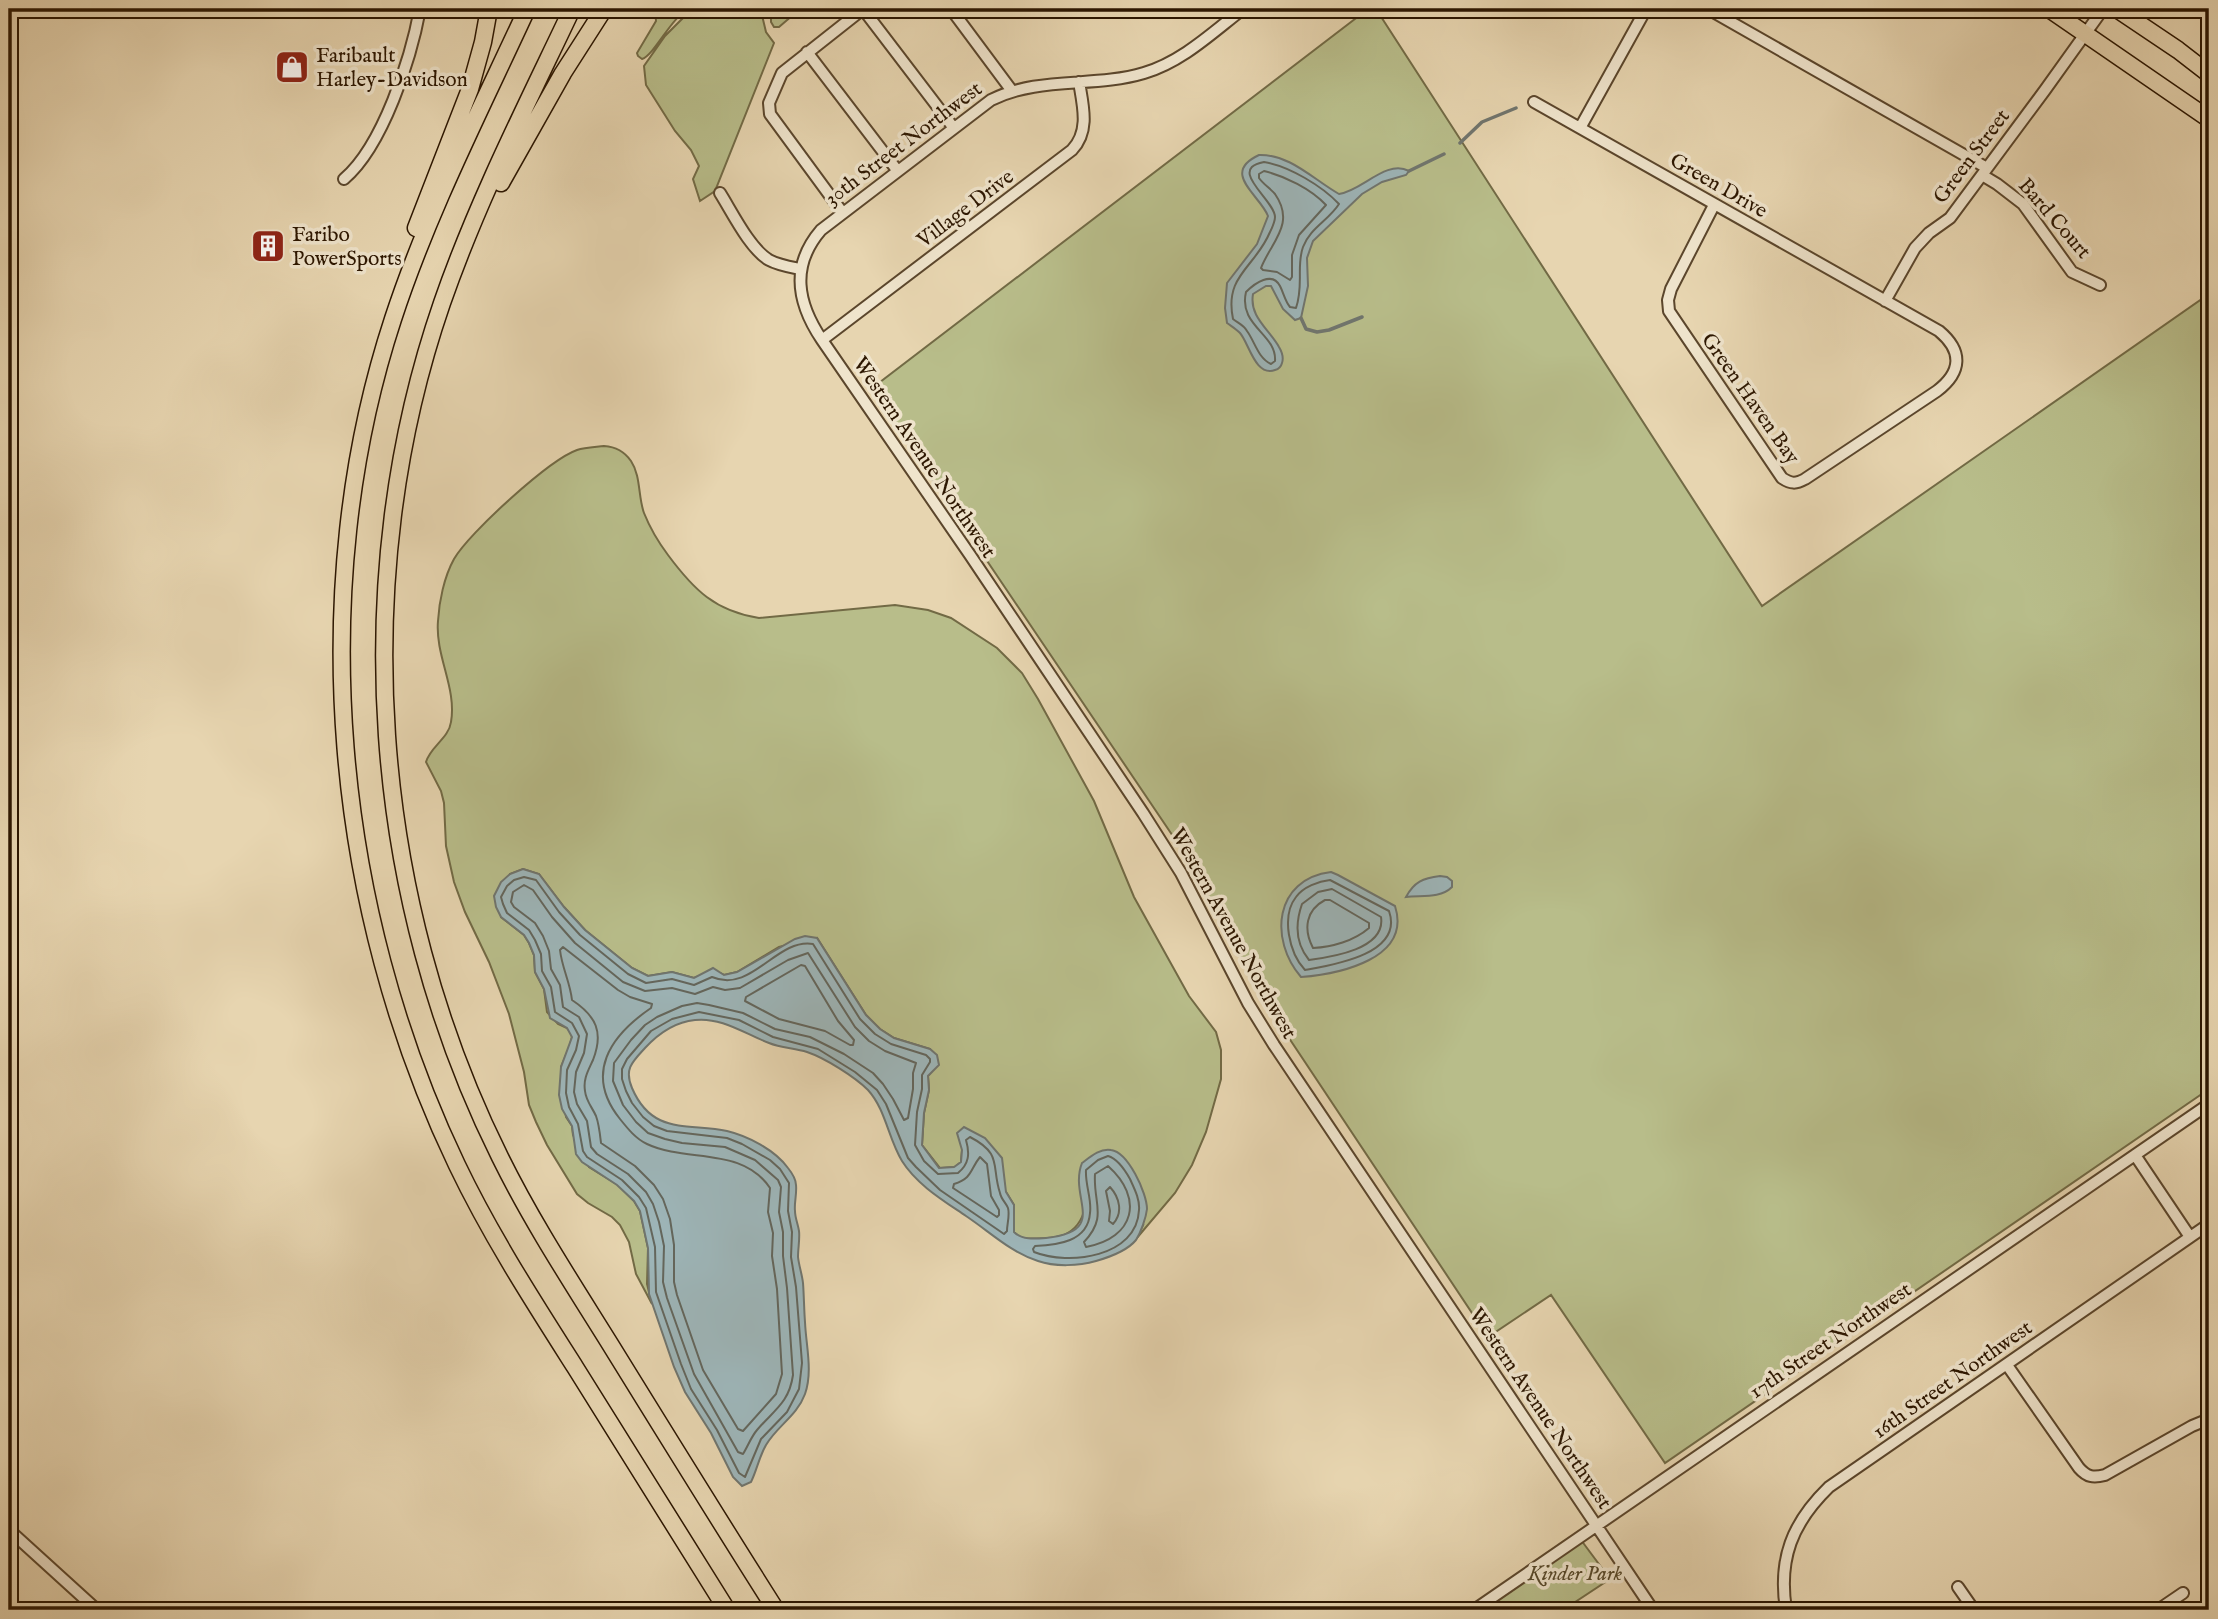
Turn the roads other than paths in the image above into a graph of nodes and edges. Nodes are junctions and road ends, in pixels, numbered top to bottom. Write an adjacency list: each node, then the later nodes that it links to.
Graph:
1 (420, 9): 25 (street)
2 (489, 9): 36 (highway)
3 (527, 9): 36 (highway)
4 (572, 9): 29 (highway)
5 (604, 9): 29 (highway)
6 (863, 9): 15 (street); 21 (street)
7 (951, 9): 18 (street)
8 (1244, 9): 17 (street, 30th Street Northwest)
9 (1646, 9): 22 (street)
10 (1708, 9): 24 (street, Bard Court)
11 (2049, 9): 14 (highway)
12 (2102, 9): 14 (street, Green Street)
13 (2117, 9): 16 (highway)
14 (2087, 33): 20 (highway); 24 (street, Green Street)
15 (807, 52): 23 (street); 28 (street)
16 (2209, 74)
17 (1079, 82): 18 (street, 30th Street Northwest); 33 (street, Village Drive)
18 (1012, 91): 21 (street, 30th Street Northwest)
19 (1534, 102): 22 (street, Green Drive)
20 (2209, 119)
21 (953, 127): 23 (street, 30th Street Northwest)
22 (1580, 128): 27 (street, Green Drive)
23 (897, 170): 28 (street, 30th Street Northwest)
24 (1985, 171): 31 (street, Bard Court); 32 (street, Green Street)
25 (344, 179)
26 (720, 193): 30 (street)
27 (1714, 205): 32 (street, Green Drive); 34 (street, Green Haven Bay)
28 (842, 212): 30 (street, 30th Street Northwest)
29 (455, 269): 49 (highway)
30 (800, 269): 33 (street, Western Avenue Northwest)
31 (2100, 285)
32 (1885, 301): 34 (street)
33 (822, 340): 43 (street, Western Avenue Northwest)
34 (1954, 371): 35 (street)
35 (1966, 376)
36 (373, 389): 48 (highway)
37 (2209, 1104): 38 (street, 17th Street Northwest)
38 (2135, 1155): 40 (street); 43 (street, 17th Street Northwest)
39 (2209, 1224): 40 (street, 16th Street Northwest)
40 (2190, 1237): 41 (street, 16th Street Northwest)
41 (2007, 1365): 42 (street); 52 (street, 16th Street Northwest)
42 (2209, 1419)
43 (1595, 1526): 50 (street, 17th Street Northwest); 51 (street, Western Avenue Northwest)
44 (9, 1530): 47 (street)
45 (1958, 1587): 53 (street)
46 (2183, 1593): 54 (street)
47 (97, 1610)
48 (727, 1610)
49 (776, 1610)
50 (1474, 1610)
51 (1653, 1610)
52 (1786, 1610)
53 (1974, 1610)
54 (2158, 1610)

